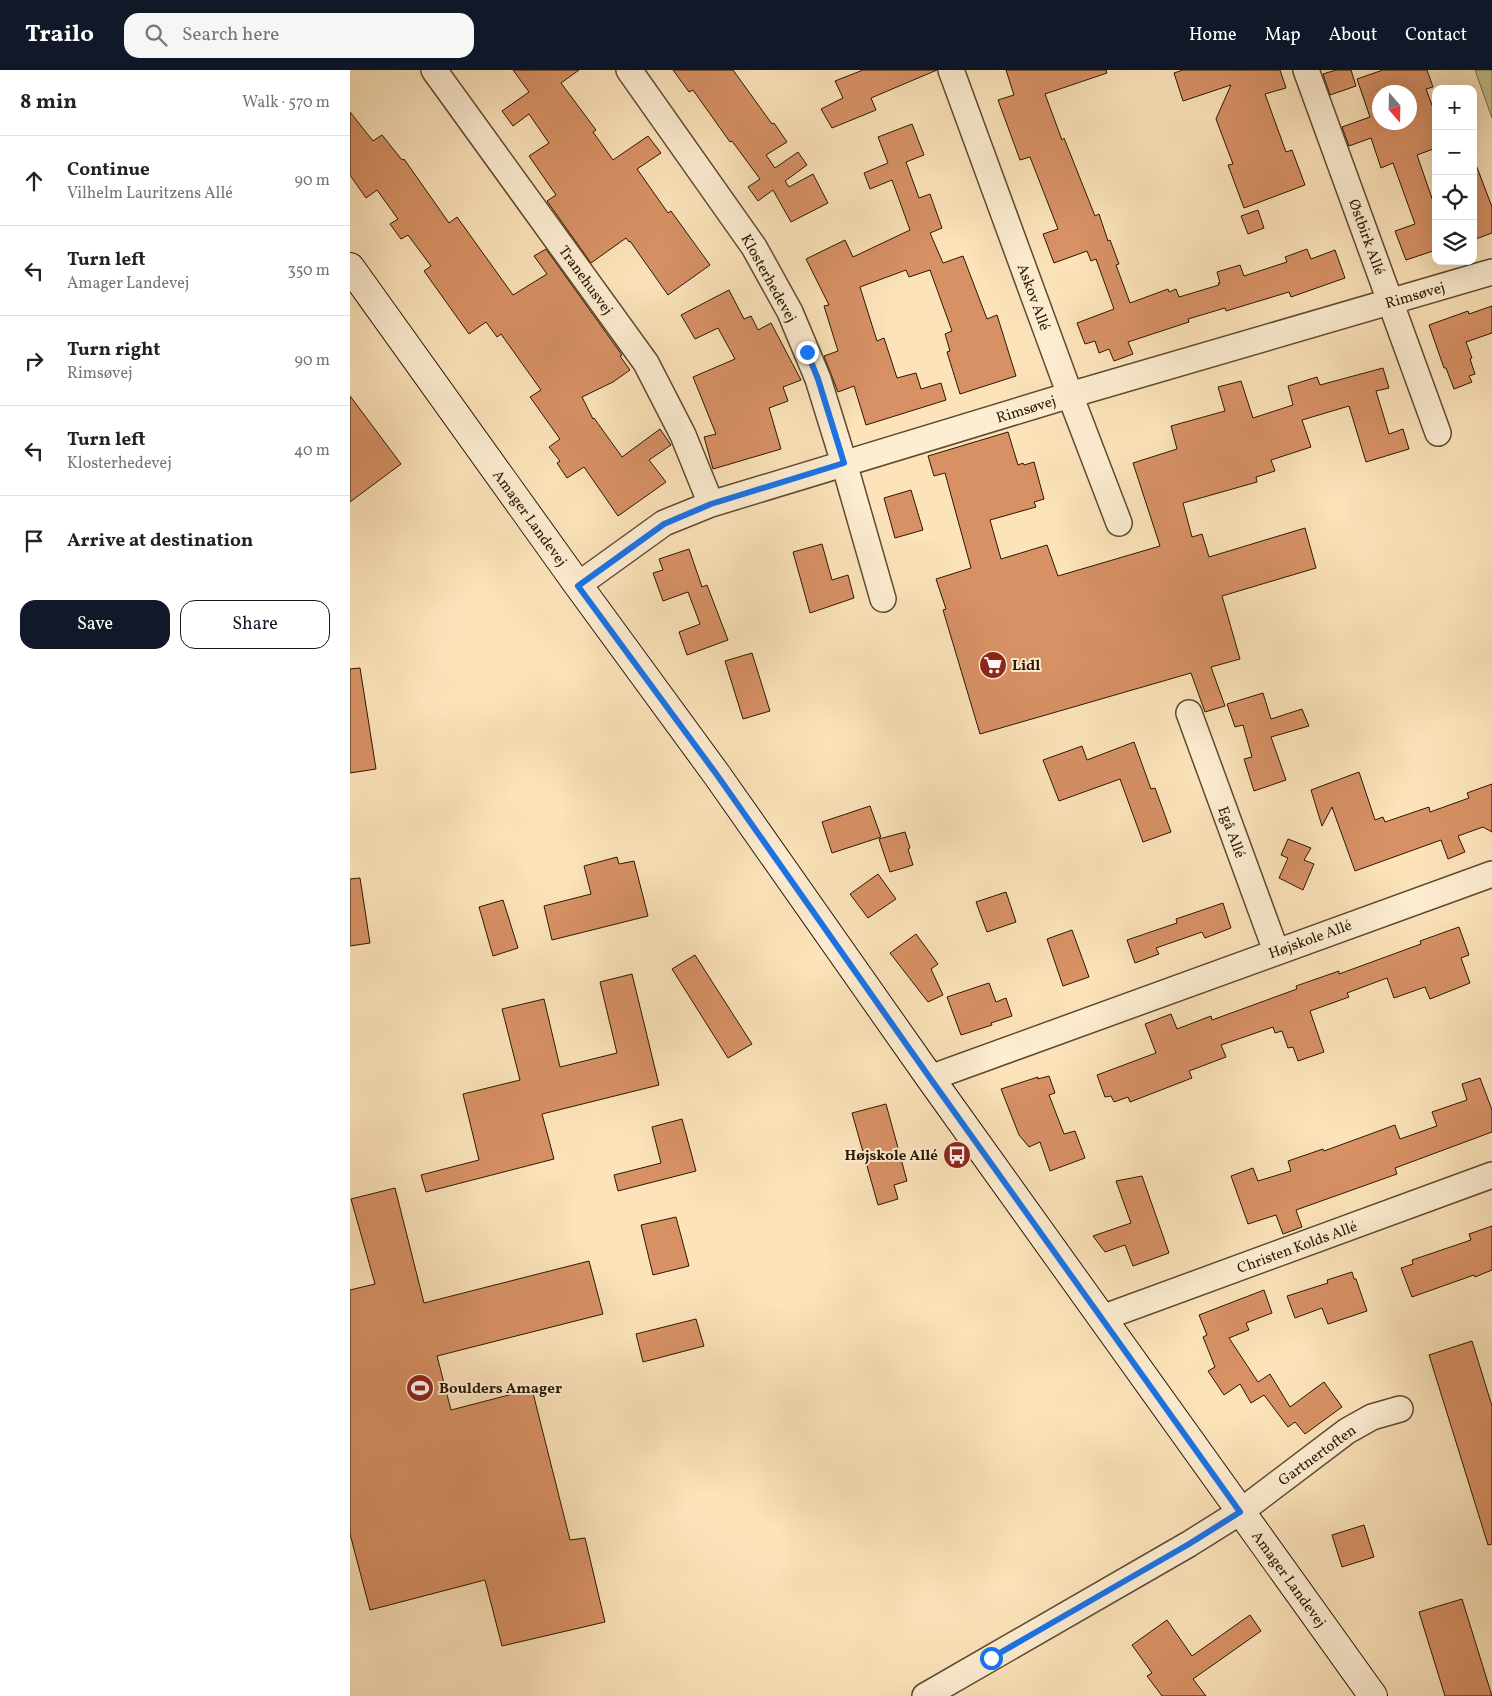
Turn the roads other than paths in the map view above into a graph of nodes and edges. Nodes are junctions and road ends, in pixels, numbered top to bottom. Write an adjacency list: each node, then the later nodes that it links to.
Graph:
1 (434, 70): 11 (street, Tranehusvej)
2 (629, 70): 10 (street, Klosterhedevej)
3 (951, 70): 8 (street, Askov Allé)
4 (1306, 70): 7 (street, Østbirk Allé)
5 (350, 267): 13 (street, Amager Landevej)
6 (1492, 272): 7 (street, Rimsøvej)
7 (1390, 302): 8 (street, Rimsøvej); 9 (street, Østbirk Allé)
8 (1070, 396): 10 (street, Rimsøvej); 12 (street, Askov Allé)
9 (1438, 433)
10 (844, 463): 11 (street, Rimsøvej); 14 (street, Klosterhedevej)
11 (711, 504): 13 (street, Rimsøvej)
12 (1119, 523)
13 (578, 586): 18 (street, Amager Landevej)
14 (883, 599)
15 (1189, 713): 17 (street, Egå Allé)
16 (1492, 874): 17 (street, Højskole Allé)
17 (1276, 951): 18 (street, Højskole Allé)
18 (930, 1078): 20 (street, Amager Landevej)
19 (1492, 1175): 20 (street, Christen Kolds Allé)
20 (1102, 1318): 22 (street, Amager Landevej)
21 (1400, 1409): 22 (street, Gartnertoften)
22 (1240, 1512): 23 (street, Gartnertoften); 24 (street, Amager Landevej)
23 (925, 1696)
24 (1373, 1696)

